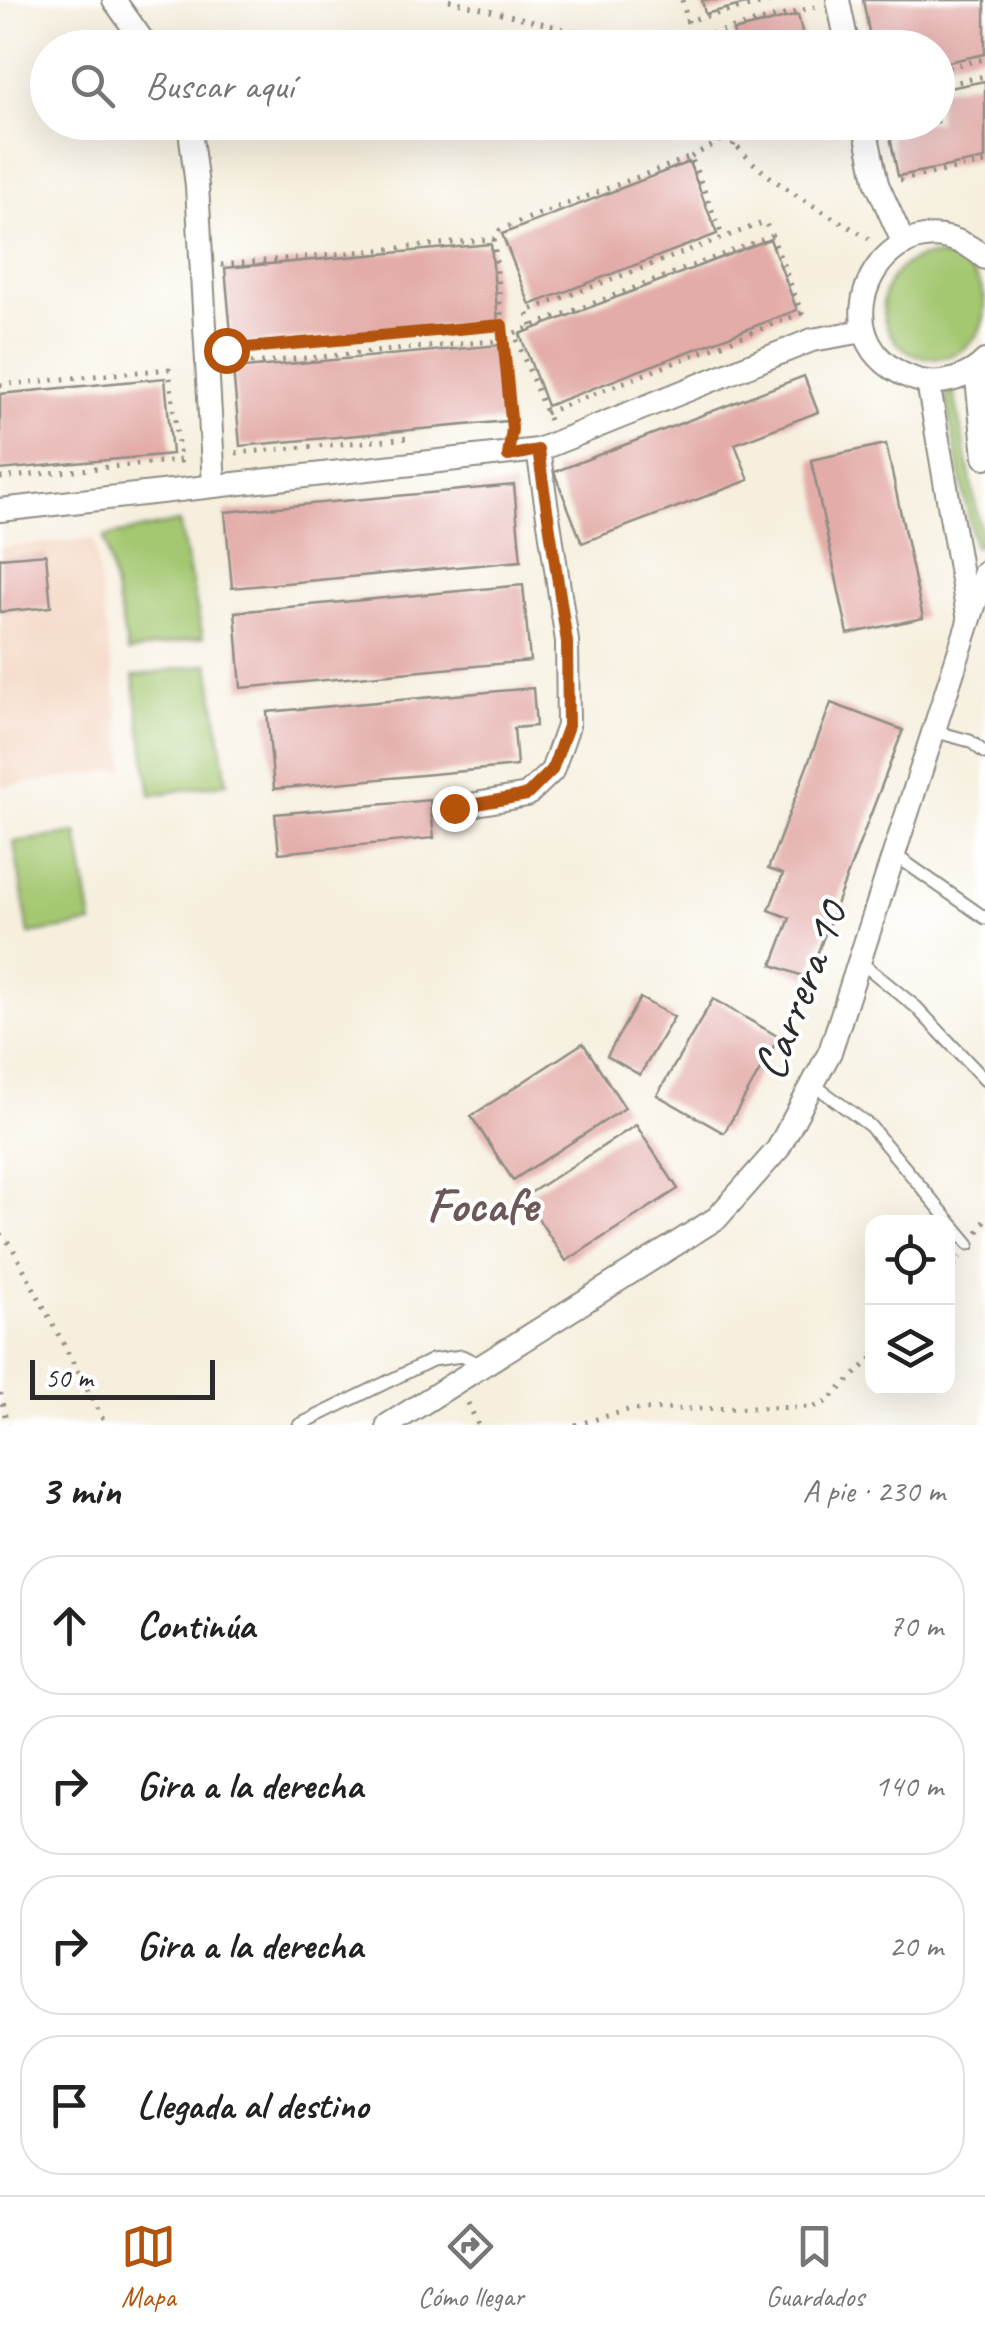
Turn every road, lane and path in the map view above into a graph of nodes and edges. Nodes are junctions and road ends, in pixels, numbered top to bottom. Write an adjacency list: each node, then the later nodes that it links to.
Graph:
1 (114, 0): 7 (street)
2 (450, 0): 8 (path)
3 (682, 0): 6 (path)
4 (778, 0): 6 (path)
5 (838, 0): 10 (path); 11 (street)
6 (685, 21): 9 (path)
7 (135, 30)
8 (568, 30)
9 (688, 30)
10 (726, 30)
11 (844, 30)
12 (985, 59): 13 (path)
13 (955, 65)
14 (985, 76): 15 (path)
15 (955, 82)
16 (192, 140): 53 (street)
17 (723, 140): 22 (path)
18 (730, 140): 21 (path)
19 (736, 140): 21 (path)
20 (867, 140): 24 (street)
21 (733, 146): 28 (path)
22 (692, 157): 26 (path); 27 (path)
23 (985, 163): 24 (path)
24 (876, 184): 28 (street)
25 (772, 236): 26 (path); 31 (path); 33 (path)
26 (723, 238): 33 (path)
27 (494, 240): 30 (path); 32 (path)
28 (897, 248): 29 (street); 34 (street)
29 (985, 258)
30 (218, 265)
31 (802, 313): 36 (path); 42 (path)
32 (502, 325): 35 (path); 37 (path)
33 (532, 326): 42 (path)
34 (864, 331): 36 (street); 40 (street)
35 (504, 340): 38 (path); 43 (path)
36 (812, 340): 46 (street)
37 (226, 350)
38 (227, 365)
39 (981, 365): 40 (street); 50 (street)
40 (928, 382): 57 (street)
41 (0, 385): 51 (path)
42 (544, 413): 46 (path)
43 (512, 429): 44 (path); 49 (path)
44 (492, 431)
45 (414, 438): 48 (path)
46 (564, 443): 47 (street)
47 (538, 450): 49 (street); 60 (street)
48 (236, 453)
49 (508, 456): 53 (street)
50 (985, 457)
51 (180, 460): 52 (path); 54 (path)
52 (0, 478)
53 (214, 484): 54 (street)
54 (184, 490): 55 (street)
55 (0, 510)
56 (985, 572): 57 (street, Carrera 10)
57 (977, 621): 58 (street, Carrera 10)
58 (936, 732): 59 (lane); 61 (street, Carrera 10)
59 (985, 753)
60 (454, 808)
61 (894, 855): 62 (lane); 63 (street, Carrera 10)
62 (985, 918)
63 (858, 960): 64 (lane); 65 (street, Carrera 10)
64 (985, 1080)
65 (813, 1084): 67 (lane); 69 (street, Carrera 10)
66 (0, 1234): 72 (path)
67 (969, 1244)
68 (865, 1365): 75 (path)
69 (482, 1366): 73 (lane); 74 (street, Carrera 10)
70 (0, 1393): 71 (path)
71 (7, 1425)
72 (106, 1425)
73 (299, 1425)
74 (388, 1425)
75 (574, 1425)

